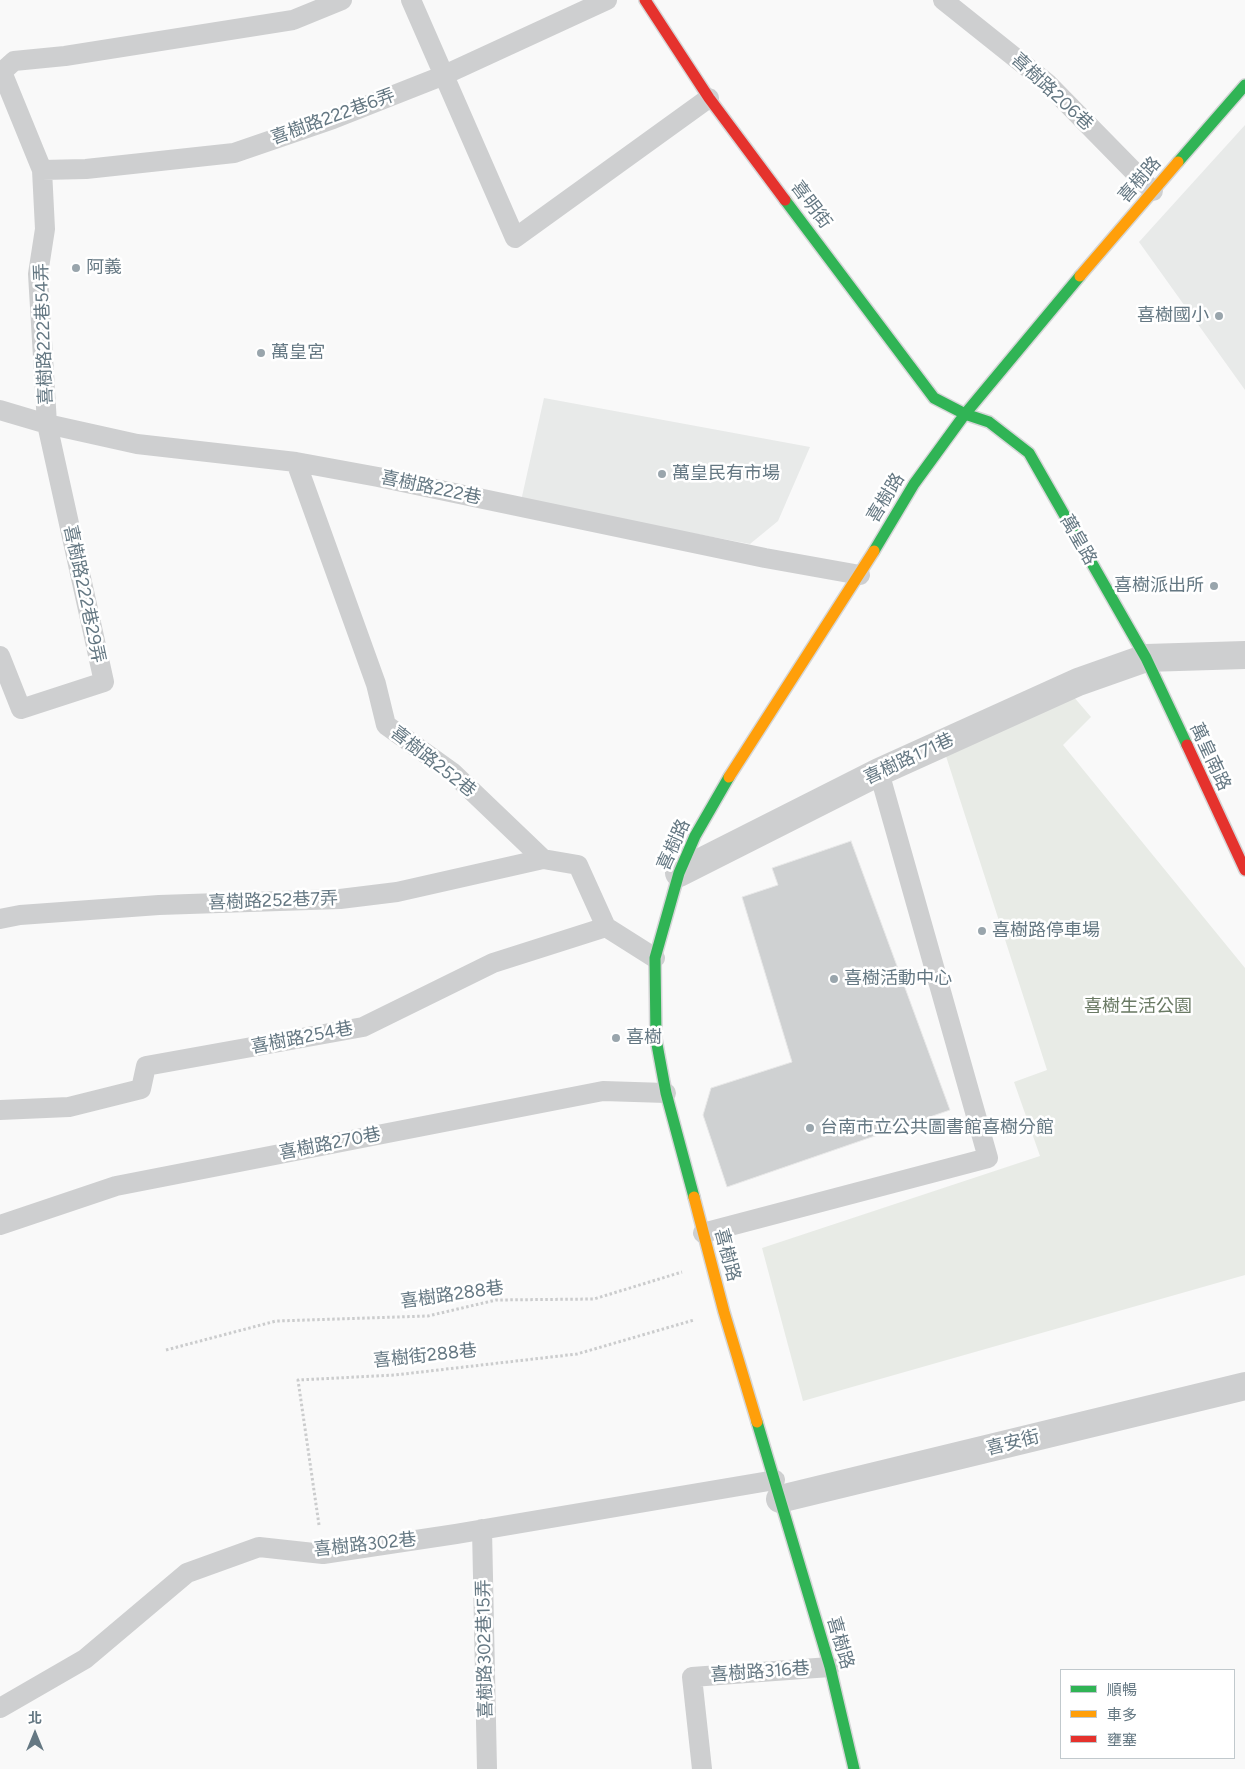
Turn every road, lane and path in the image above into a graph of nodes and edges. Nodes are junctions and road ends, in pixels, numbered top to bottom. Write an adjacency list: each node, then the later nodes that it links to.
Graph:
1 (342, 0): 6 (lane)
2 (411, 0): 7 (lane)
3 (606, 0): 7 (lane, 喜樹路222巷6弄)
4 (645, 0): 9 (street, 喜明街)
5 (943, 0): 11 (lane, 喜樹路206巷)
6 (1, 73): 10 (lane, 喜樹路222巷54弄)
7 (442, 76): 9 (lane); 10 (lane, 喜樹路222巷6弄)
8 (1245, 86): 11 (street, 喜樹路)
9 (709, 98): 13 (street, 喜明街)
10 (42, 170): 14 (lane, 喜樹路222巷54弄)
11 (1153, 191): 13 (street, 喜樹路)
12 (0, 410): 14 (lane, 喜樹路222巷)
13 (964, 414): 16 (street, 喜樹路); 19 (street, 萬皇路)
14 (47, 424): 15 (lane, 喜樹路222巷); 18 (lane, 喜樹路222巷29弄)
15 (296, 462): 16 (lane, 喜樹路222巷); 21 (lane, 喜樹路252巷)
16 (860, 575): 23 (street, 喜樹路)
17 (1245, 655): 19 (street)
18 (0, 656)
19 (1146, 658): 20 (street, 喜樹路171巷); 22 (street, 萬皇南路)
20 (879, 772): 23 (street, 喜樹路171巷); 30 (lane)
21 (543, 859): 24 (lane, 喜樹路252巷7弄); 25 (lane)
22 (1245, 870)
23 (679, 873): 26 (street, 喜樹路)
24 (0, 920)
25 (606, 927): 26 (lane); 28 (lane, 喜樹路254巷)
26 (655, 958): 27 (street, 喜樹路)
27 (666, 1093): 29 (lane, 喜樹路270巷); 30 (street, 喜樹路)
28 (0, 1110)
29 (0, 1225)
30 (703, 1233): 31 (street, 喜樹路)
31 (711, 1263): 32 (street, 喜樹路); 33 (path, 喜樹路288巷)
32 (724, 1312): 35 (street, 喜樹路); 37 (path, 喜樹街288巷)
33 (166, 1350)
34 (1245, 1386): 35 (street, 喜安街)
35 (778, 1490): 36 (lane, 喜樹路302巷); 38 (street, 喜樹路)
36 (482, 1529): 37 (lane, 喜樹路302巷); 40 (lane, 喜樹路302巷15弄)
37 (323, 1554): 39 (lane, 喜樹路302巷)
38 (830, 1667): 41 (lane, 喜樹路316巷); 42 (street, 喜樹路)
39 (0, 1708)
40 (487, 1769)
41 (702, 1769)
42 (854, 1769)

